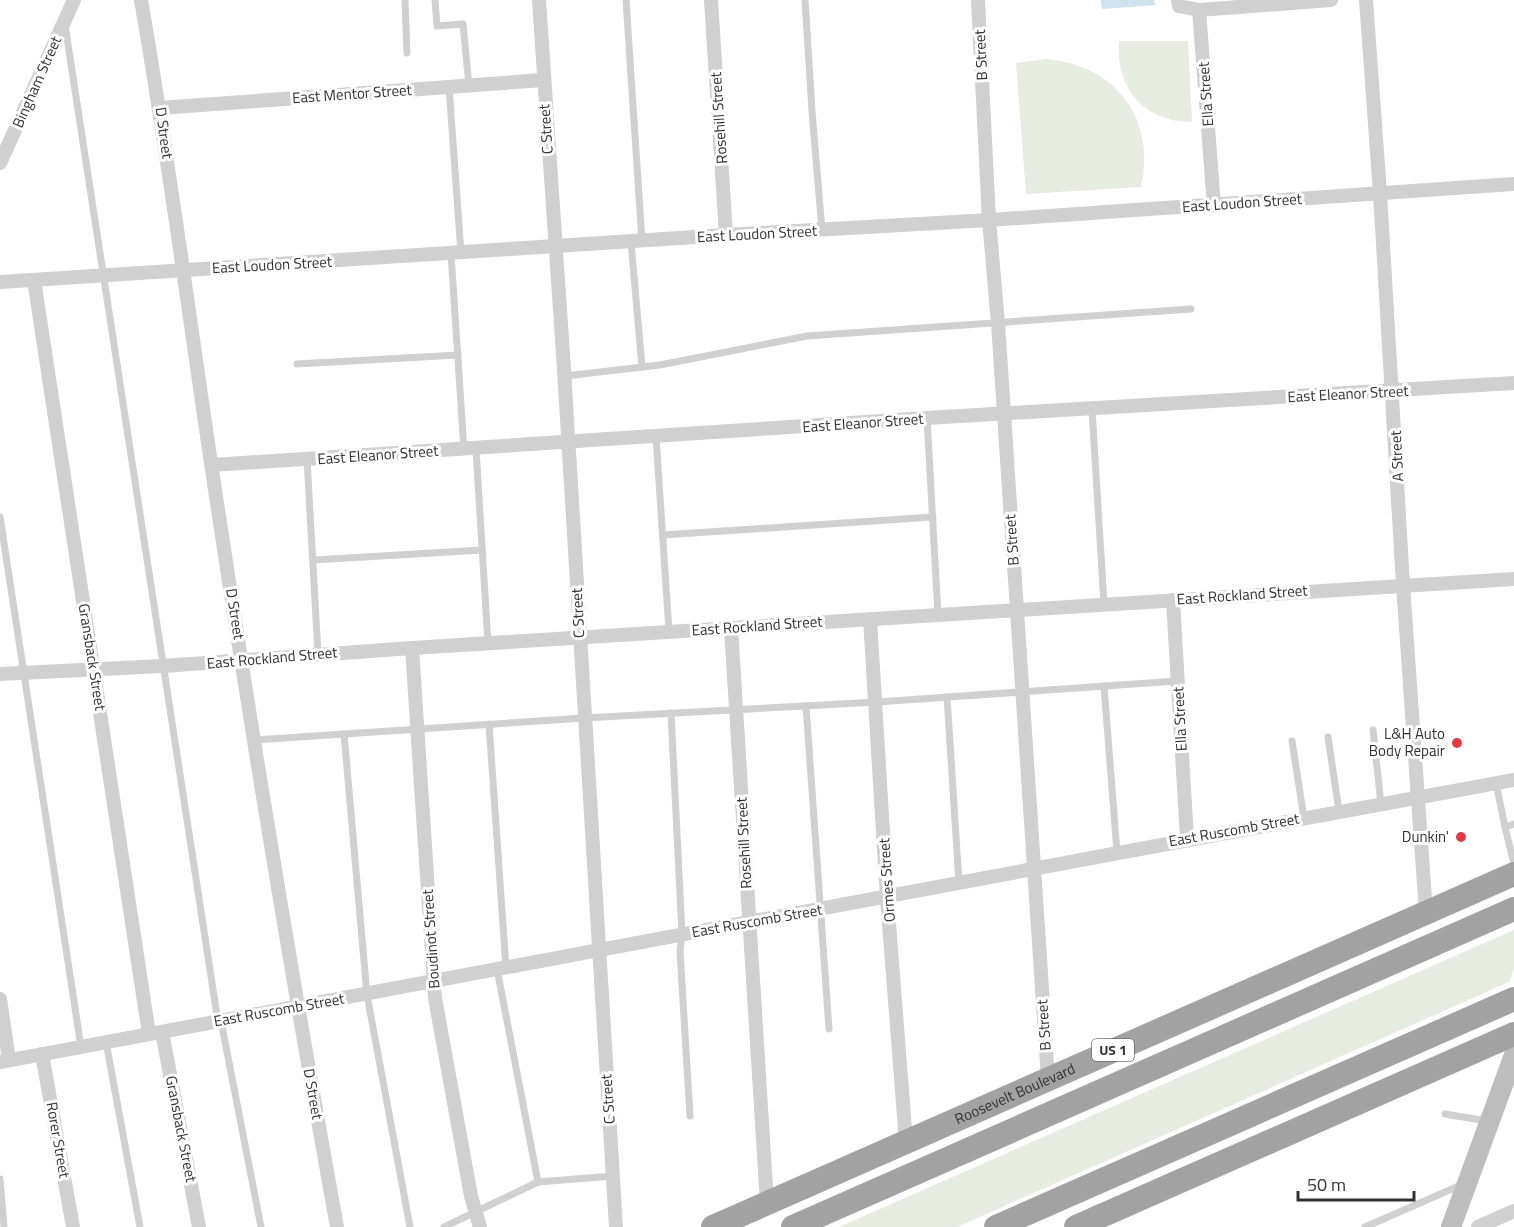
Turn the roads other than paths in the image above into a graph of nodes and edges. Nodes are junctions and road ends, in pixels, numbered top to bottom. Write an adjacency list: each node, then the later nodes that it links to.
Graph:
1 (74, 0): 14 (street, Bingham Street)
2 (141, 0): 19 (street, D Street)
3 (405, 0): 15 (lane)
4 (435, 0): 17 (lane)
5 (539, 0): 16 (street, C Street)
6 (626, 0): 27 (lane)
7 (711, 0): 26 (street, Rosehill Street)
8 (805, 0): 25 (lane)
9 (978, 0): 24 (street, B Street)
10 (1178, 0): 13 (street)
11 (1331, 0): 13 (street)
12 (1366, 0): 22 (street, A Street)
13 (1199, 10): 23 (street, Ella Street)
14 (64, 21): 20 (street, Bingham Street); 31 (lane)
15 (407, 52)
16 (543, 80): 17 (street, East Mentor Street); 28 (street, C Street)
17 (468, 86): 18 (street, East Mentor Street)
18 (449, 87): 19 (street, East Mentor Street); 29 (lane)
19 (160, 108): 30 (street, D Street)
20 (0, 164)
21 (1514, 184): 22 (street, East Loudon Street)
22 (1380, 193): 23 (street, East Loudon Street); 41 (street, A Street)
23 (1214, 206): 24 (street, East Loudon Street)
24 (989, 220): 25 (street, East Loudon Street); 35 (street, B Street)
25 (822, 230): 26 (street, East Loudon Street)
26 (726, 235): 27 (street, East Loudon Street)
27 (637, 242): 28 (street, East Loudon Street); 38 (lane)
28 (554, 248): 29 (street, East Loudon Street); 39 (street, C Street)
29 (456, 254): 30 (street, East Loudon Street); 36 (lane)
30 (183, 270): 31 (street, East Loudon Street); 49 (street, D Street)
31 (102, 275): 32 (street, East Loudon Street); 69 (lane)
32 (33, 280): 33 (street, East Loudon Street); 70 (street, Gransback Street)
33 (0, 282)
34 (1191, 309): 35 (lane)
35 (998, 323): 38 (lane); 43 (street, B Street)
36 (458, 355): 37 (lane); 47 (lane)
37 (297, 364)
38 (642, 367): 39 (lane)
39 (564, 376): 46 (street, C Street)
40 (1514, 383): 41 (street, East Eleanor Street)
41 (1393, 391): 42 (street, East Eleanor Street); 56 (street, A Street)
42 (1092, 409): 43 (street, East Eleanor Street); 58 (lane)
43 (1004, 414): 44 (street, East Eleanor Street); 59 (street, B Street)
44 (927, 418): 45 (street, East Eleanor Street); 51 (lane)
45 (656, 437): 46 (street, East Eleanor Street); 52 (lane)
46 (567, 443): 47 (street, East Eleanor Street); 64 (street, C Street)
47 (470, 449): 48 (street, East Eleanor Street); 53 (lane)
48 (307, 459): 49 (street, East Eleanor Street); 54 (lane)
49 (212, 465): 68 (street, D Street)
50 (0, 517): 71 (lane)
51 (933, 517): 52 (lane); 60 (lane)
52 (663, 535): 63 (lane)
53 (482, 550): 54 (lane); 65 (lane)
54 (314, 560): 67 (lane)
55 (1514, 579): 56 (street, East Rockland Street)
56 (1403, 585): 57 (street, East Rockland Street); 91 (street, A Street)
57 (1173, 600): 58 (street, East Rockland Street); 73 (street, Ella Street)
58 (1104, 604): 59 (street, East Rockland Street)
59 (1017, 610): 60 (street, East Rockland Street); 75 (street, B Street)
60 (938, 615): 61 (street, East Rockland Street)
61 (870, 619): 62 (street, East Rockland Street); 77 (street, Ormes Street)
62 (731, 628): 63 (street, East Rockland Street); 79 (street, Rosehill Street)
63 (669, 632): 64 (street, East Rockland Street)
64 (579, 637): 65 (street, East Rockland Street); 81 (street, C Street)
65 (488, 643): 66 (street, East Rockland Street)
66 (412, 648): 67 (street, East Rockland Street); 83 (street, Boudinot Street)
67 (318, 654): 68 (street, East Rockland Street)
68 (242, 661): 69 (street, East Rockland Street); 87 (street, D Street)
69 (163, 666): 70 (street, East Rockland Street); 116 (lane)
70 (94, 670): 71 (street, East Rockland Street); 118 (street, Gransback Street)
71 (24, 673): 72 (street, East Rockland Street); 121 (lane)
72 (0, 674)
73 (1177, 681): 74 (lane); 97 (street, Ella Street)
74 (1104, 686): 75 (lane); 98 (lane)
75 (1022, 692): 76 (lane); 100 (street, B Street)
76 (947, 697): 77 (lane); 102 (lane)
77 (877, 702): 78 (lane); 103 (street, Ormes Street)
78 (806, 706): 79 (lane); 104 (lane)
79 (737, 710): 80 (lane); 107 (street, Rosehill Street)
80 (670, 713): 81 (lane); 108 (lane)
81 (584, 718): 82 (lane); 109 (street, C Street)
82 (489, 724): 83 (lane); 110 (lane)
83 (417, 729): 85 (lane); 111 (street, Boudinot Street)
84 (1373, 730): 92 (lane)
85 (344, 734): 87 (lane); 112 (lane)
86 (1328, 737): 93 (lane)
87 (254, 740): 115 (street, D Street)
88 (1292, 741): 94 (lane)
89 (1514, 780): 90 (street, East Ruscomb Street)
90 (1496, 783): 91 (street, East Ruscomb Street); 96 (lane)
91 (1418, 797): 92 (street, East Ruscomb Street); 106 (street, A Street)
92 (1381, 804): 93 (street, East Ruscomb Street)
93 (1339, 811): 94 (street, East Ruscomb Street)
94 (1304, 818): 97 (street, East Ruscomb Street)
95 (1514, 824): 96 (lane)
96 (1505, 827): 99 (lane)
97 (1186, 839): 98 (street, East Ruscomb Street)
98 (1117, 852): 100 (street, East Ruscomb Street)
99 (1514, 864)
100 (1034, 868): 102 (street, East Ruscomb Street); 125 (street, B Street)
101 (1514, 874): 106 (highway, Roosevelt Boulevard / US 1)
102 (958, 883): 103 (street, East Ruscomb Street)
103 (887, 898): 104 (street, East Ruscomb Street); 129 (street, Ormes Street)
104 (820, 909): 107 (street, East Ruscomb Street); 117 (lane)
105 (1514, 909): 149 (highway, US 1)
106 (1426, 913): 125 (highway, Roosevelt Boulevard / US 1)
107 (748, 921): 108 (street, East Ruscomb Street); 136 (street, Rosehill Street)
108 (682, 934): 109 (street, East Ruscomb Street); 127 (lane)
109 (598, 950): 110 (street, East Ruscomb Street); 131 (street, C Street)
110 (502, 969): 111 (street, East Ruscomb Street); 133 (lane)
111 (434, 981): 112 (street, East Ruscomb Street); 138 (street, Boudinot Street)
112 (367, 995): 115 (street, East Ruscomb Street); 145 (lane)
113 (0, 999): 124 (street)
114 (1514, 999): 135 (highway)
115 (297, 1007): 116 (street, East Ruscomb Street); 144 (street, D Street)
116 (220, 1021): 118 (street, East Ruscomb Street); 143 (lane)
117 (829, 1029)
118 (156, 1033): 120 (street, East Ruscomb Street); 142 (street, Gransback Street)
119 (1514, 1034): 130 (highway)
120 (106, 1042): 121 (street, East Ruscomb Street); 141 (lane)
121 (81, 1047): 122 (street, East Ruscomb Street)
122 (42, 1054): 124 (street, East Ruscomb Street); 140 (street, Rorer Street)
123 (1514, 1055): 128 (main road)
124 (4, 1061)
125 (1048, 1079): 129 (highway, Roosevelt Boulevard / US 1)
126 (1445, 1114): 128 (lane)
127 (690, 1116)
128 (1490, 1122): 134 (main road)
129 (906, 1142): 136 (highway, Roosevelt Boulevard / US 1)
130 (1234, 1157): 135 (highway); 151 (highway)
131 (613, 1176): 133 (lane); 147 (street, C Street)
132 (0, 1179): 139 (lane)
133 (538, 1182): 138 (lane)
134 (1469, 1182): 152 (lane); 153 (main road)
135 (1088, 1187): 150 (highway)
136 (767, 1203): 148 (highway, Roosevelt Boulevard / US 1)
137 (1514, 1211): 154 (street)
138 (478, 1220): 146 (lane)
139 (4, 1227)
140 (73, 1227)
141 (140, 1227)
142 (199, 1227)
143 (261, 1227)
144 (337, 1227)
145 (410, 1227)
146 (444, 1227)
147 (616, 1227)
148 (713, 1227)
149 (793, 1227)
150 (996, 1227)
151 (1076, 1227)
152 (1365, 1227)
153 (1451, 1227)
154 (1478, 1227)

